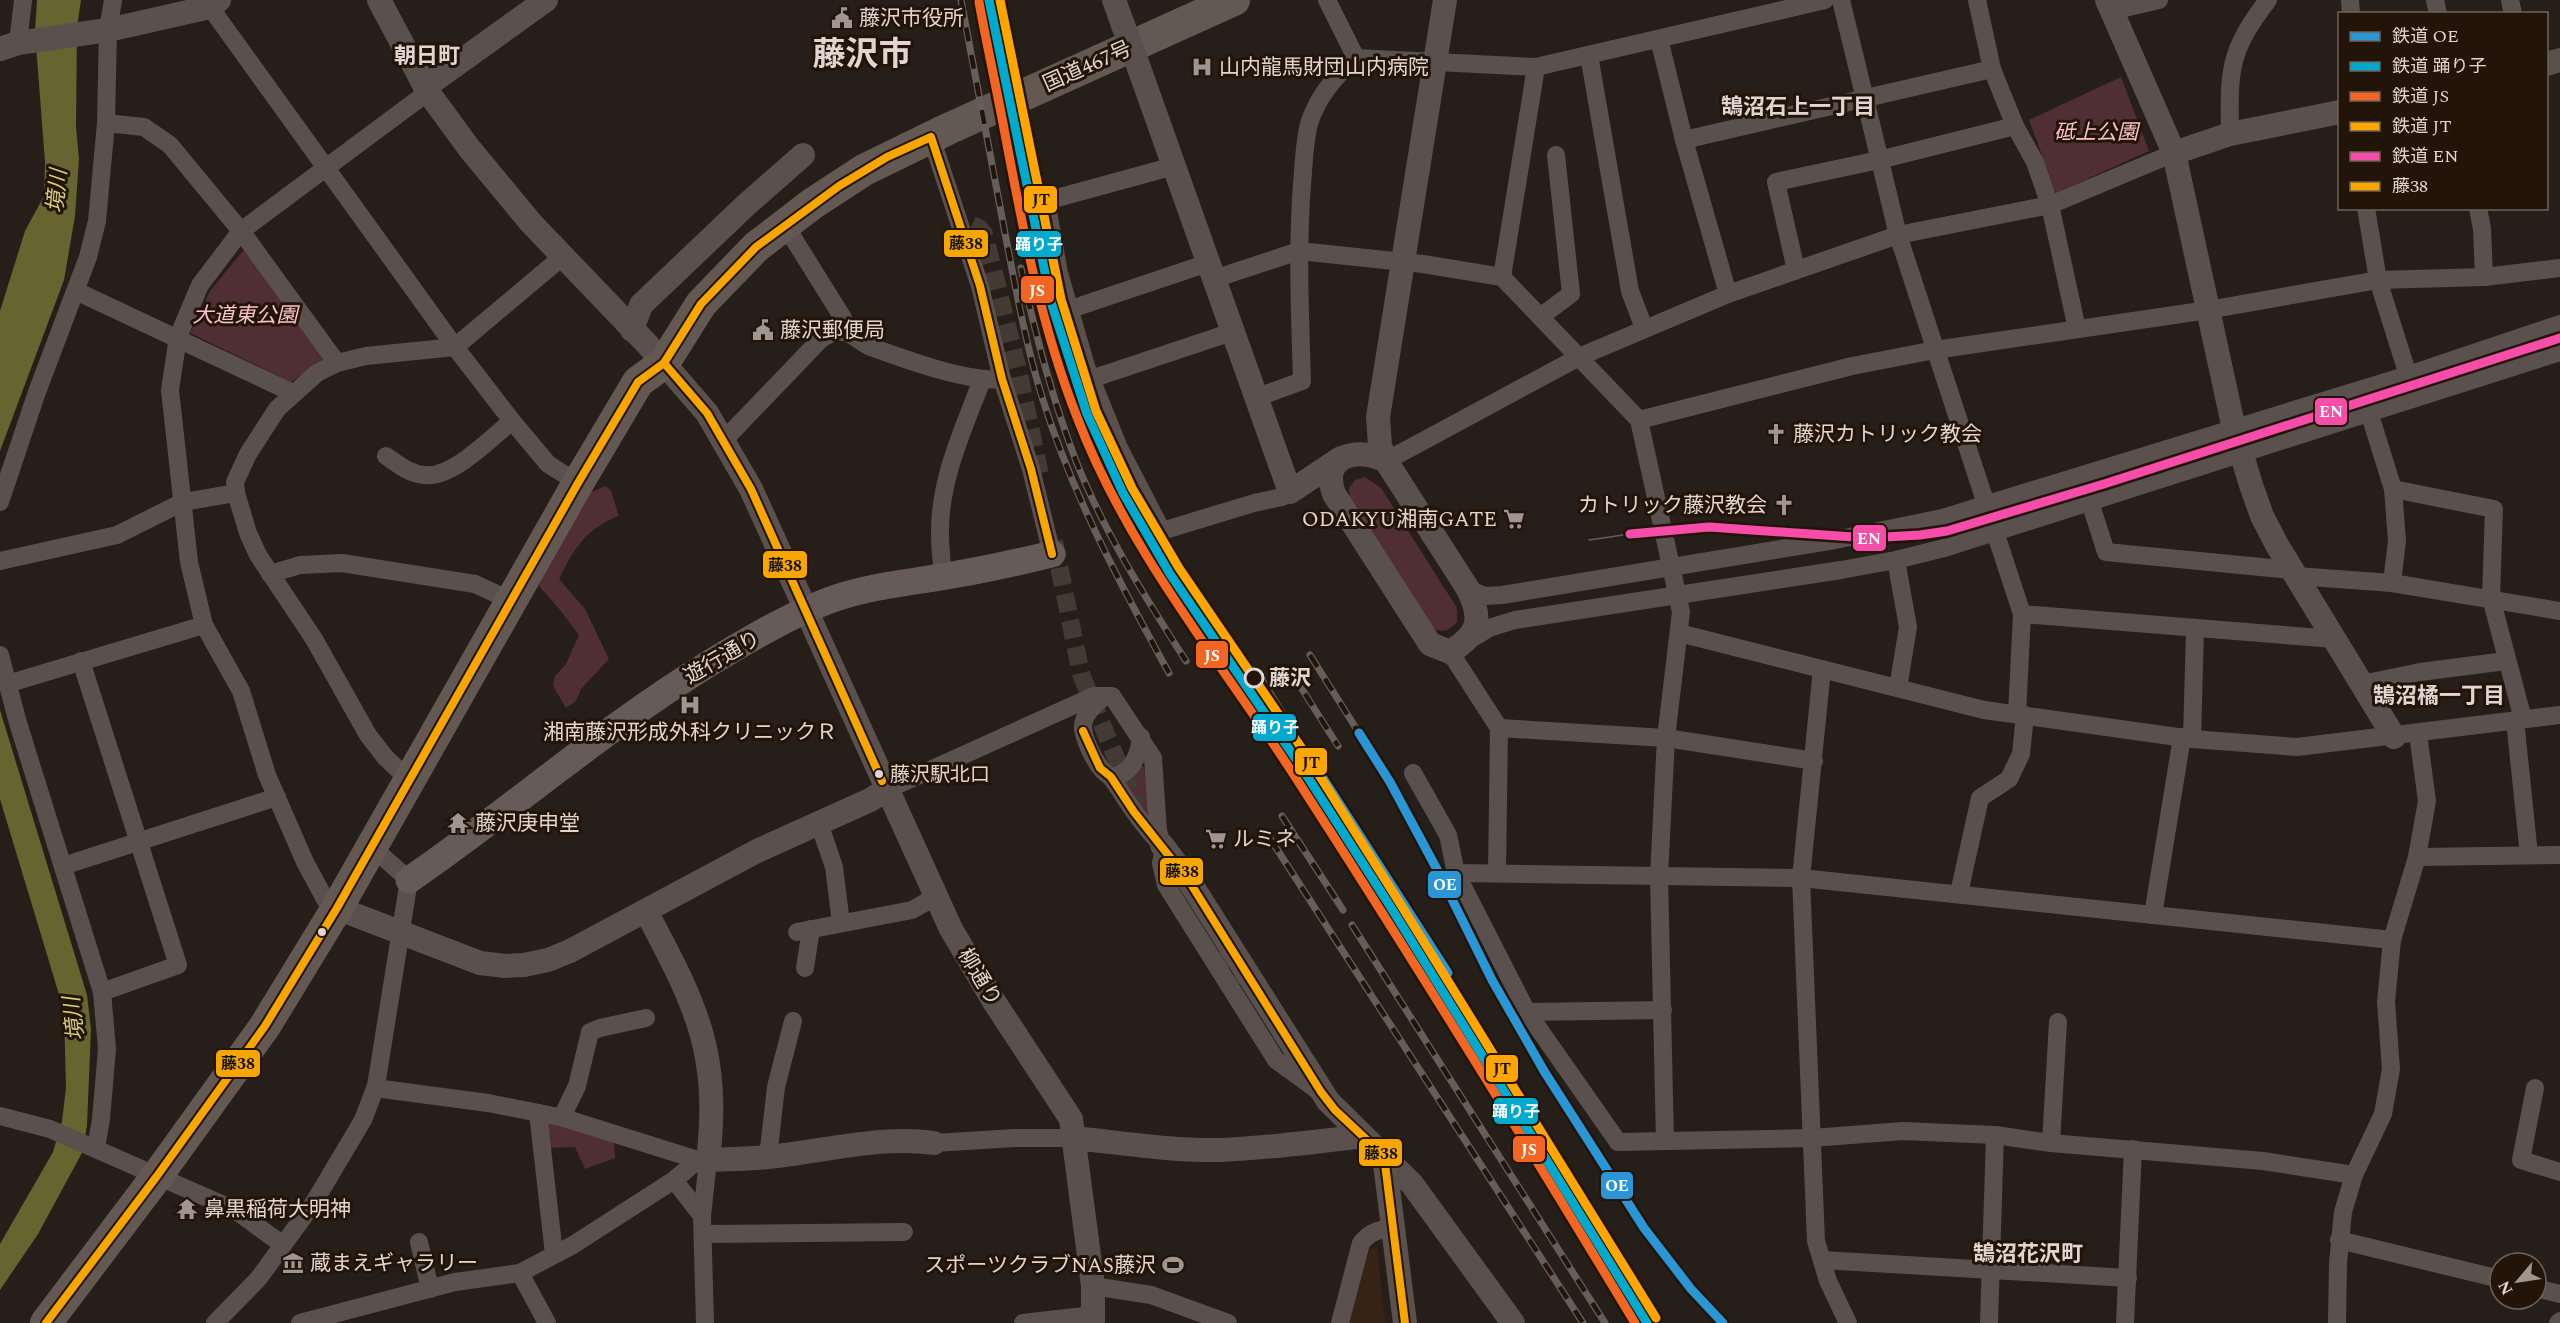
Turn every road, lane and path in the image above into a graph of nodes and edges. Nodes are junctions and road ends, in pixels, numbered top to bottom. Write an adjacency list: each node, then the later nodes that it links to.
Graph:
1 (23, 0): 18 (street)
2 (113, 0): 16 (street)
3 (380, 0): 24 (street, 柳通り)
4 (1114, 0): 36 (street, bridge)
5 (1234, 0): 30 (highway, 国道467号)
6 (1327, 0): 20 (street)
7 (1445, 0): 21 (street)
8 (1825, 0): 17 (street)
9 (1841, 0): 25 (street)
10 (1977, 0): 23 (street)
11 (2159, 0): 15 (street)
12 (538, 2): 24 (street)
13 (215, 3): 16 (street); 37 (street)
14 (2258, 3): 29 (street)
15 (2109, 5): 32 (street)
16 (104, 30): 18 (street); 27 (street)
17 (1659, 39): 19 (street); 31 (street)
18 (14, 45)
19 (1589, 55): 22 (street); 59 (street)
20 (1356, 58): 21 (street); 44 (street)
21 (1435, 62): 22 (street); 46 (street)
22 (1536, 67): 50 (street)
23 (1992, 69): 25 (street); 28 (street)
24 (426, 90): 37 (street); 45 (street, 柳通り)
25 (1864, 98): 31 (street); 35 (street)
26 (2338, 112): 29 (street)
27 (106, 123): 42 (street); 53 (street)
28 (2015, 126): 35 (street); 38 (street)
29 (2230, 134): 32 (street)
30 (931, 136): 41 (highway, 国道467号); 72 (street)
31 (1684, 140): 54 (street)
32 (2174, 153): 38 (street); 56 (street)
33 (1556, 155): 57 (street)
34 (804, 156): 61 (street)
35 (1879, 160): 43 (street); 48 (street)
36 (1174, 166): 49 (street); 55 (street)
37 (328, 167): 42 (street); 65 (street)
38 (2050, 205): 43 (street); 60 (street)
39 (2366, 210): 52 (street)
40 (2478, 210): 51 (street)
41 (785, 225): 62 (street); 70 (highway, 国道467号)
42 (241, 231): 64 (street); 69 (street)
43 (1898, 235): 48 (street); 66 (street)
44 (1299, 251): 46 (street); 49 (street); 76 (street)
45 (562, 257): 61 (street, 柳通り); 65 (street)
46 (1403, 262): 50 (street); 78 (street)
47 (2560, 268): 51 (street)
48 (1796, 270): 54 (street)
49 (1211, 271): 55 (street); 63 (street)
50 (1502, 277): 57 (street)
51 (2484, 277): 52 (street)
52 (2378, 280): 56 (street); 71 (street)
53 (76, 291): 64 (street); 91 (street)
54 (1728, 294): 59 (street)
55 (1071, 309): 73 (street)
56 (2208, 310): 60 (street); 81 (street)
57 (1540, 317): 68 (street)
58 (2560, 324): 71 (street)
59 (1644, 328): 68 (street)
60 (2077, 329): 66 (street)
61 (632, 330): 70 (street, 柳通り)
62 (843, 332): 74 (street); 82 (street)
63 (1232, 332): 73 (street); 76 (street)
64 (178, 338): 75 (street); 92 (street)
65 (455, 347): 69 (street); 80 (street)
66 (1935, 350): 79 (street); 94 (street)
67 (2560, 352): 77 (street)
68 (1579, 357): 79 (street); 86 (street)
69 (337, 363): 75 (street)
70 (664, 363): 82 (street, 柳通り); 87 (highway, 国道467号)
71 (2408, 375): 81 (street)
72 (1002, 379): 74 (street); 96 (street)
73 (1091, 379): 89 (street)
74 (982, 380): 102 (street)
75 (293, 393): 90 (street)
76 (1255, 398): 89 (street)
77 (2369, 412): 83 (street); 88 (street)
78 (1378, 417): 85 (street); 86 (street)
79 (1640, 420): 99 (street)
80 (512, 422): 84 (street); 87 (street)
81 (2234, 429): 83 (street); 94 (street)
82 (724, 440): 108 (street, 柳通り)
83 (2241, 453): 93 (street); 100 (street)
84 (386, 456)
85 (1341, 458): 86 (street); 89 (street); 115 (street)
86 (1386, 461): 104 (street)
87 (578, 483): 107 (highway, 国道467号)
88 (2393, 489): 103 (street); 106 (street)
89 (1290, 492)
90 (236, 494): 92 (street); 101 (street)
91 (0, 502)
92 (183, 502): 98 (street); 111 (street)
93 (2090, 502): 95 (street); 100 (street)
94 (1986, 506): 95 (street); 99 (street)
95 (1995, 532): 97 (street); 110 (street)
96 (1052, 554): 102 (main road, 遊行通り)
97 (1896, 560): 105 (street); 122 (street)
98 (0, 561)
99 (1673, 567): 104 (street); 105 (street)
100 (2294, 573): 103 (street); 114 (street)
101 (270, 574): 107 (street); 136 (street)
102 (943, 577): 108 (main road, 遊行通り)
103 (2392, 583): 106 (street)
104 (1468, 589): 115 (street)
105 (1679, 595): 113 (street); 115 (street)
106 (2491, 598): 109 (street); 118 (street)
107 (512, 601): 136 (highway, 国道467号)
108 (806, 610): 137 (street, 柳通り); 151 (main road, 遊行通り)
109 (2560, 611)
110 (2022, 614): 112 (street); 124 (street)
111 (204, 626): 117 (street); 138 (street)
112 (2195, 629): 114 (street); 132 (street)
113 (1679, 633): 119 (street); 131 (street)
114 (2334, 639): 121 (street)
115 (1458, 647): 127 (street)
116 (0, 655): 120 (street)
117 (81, 661): 120 (street); 140 (street)
118 (2506, 661): 121 (street); 126 (street)
119 (1822, 669): 122 (street); 133 (street)
120 (7, 684): 146 (street)
121 (2362, 684): 129 (street)
122 (1898, 688): 124 (street)
123 (1108, 695): 130 (street); 135 (street); 137 (street)
124 (2021, 715): 132 (street); 152 (street)
125 (2560, 715): 126 (street)
126 (2519, 720): 128 (street); 143 (street)
127 (1499, 728): 131 (street); 148 (street)
128 (2418, 734): 129 (street); 145 (street)
129 (2394, 737): 132 (street)
130 (1141, 738): 135 (street); 141 (street)
131 (1666, 738): 133 (street); 149 (street)
132 (2187, 738): 156 (street)
133 (1814, 761): 150 (street)
134 (1413, 774): 147 (street)
135 (1111, 777): 141 (street)
136 (409, 780): 142 (highway, 国道467号)
137 (888, 794): 139 (street); 153 (street, 柳通り)
138 (277, 797): 140 (street); 154 (street)
139 (819, 822): 155 (street); 157 (street)
140 (140, 841): 146 (street); 162 (street)
141 (1163, 846): 168 (street); 171 (street)
142 (372, 847): 151 (street); 154 (highway, 国道467号)
143 (2529, 855): 144 (street); 145 (street)
144 (2560, 855)
145 (2417, 857): 159 (street)
146 (63, 866): 162 (street)
147 (1456, 873): 148 (street); 164 (street)
148 (1497, 873): 149 (street)
149 (1659, 876): 150 (street); 163 (street)
150 (1801, 878): 152 (street); 178 (street)
151 (409, 880): 158 (street)
152 (1959, 893): 156 (street)
153 (935, 897): 157 (street); 177 (street, 柳通り)
154 (337, 908): 158 (street); 189 (highway, 国道467号)
155 (646, 911): 158 (street); 186 (street)
156 (2153, 915): 159 (street)
157 (841, 923): 160 (street)
158 (400, 933): 169 (street)
159 (2392, 940): 188 (street)
160 (805, 968)
161 (1239, 984): 168 (street)
162 (102, 992): 182 (street)
163 (1663, 1010): 164 (street); 179 (street)
164 (1527, 1012): 179 (street)
165 (646, 1018): 174 (street)
166 (793, 1021): 185 (street)
167 (2058, 1022): 181 (street)
168 (1296, 1075): 171 (street)
169 (375, 1088): 172 (street); 196 (street)
170 (2535, 1088): 187 (street)
171 (1321, 1092): 176 (street)
172 (538, 1113): 174 (street); 197 (street)
173 (0, 1116): 182 (street)
174 (562, 1117): 186 (street)
175 (1995, 1135): 178 (street); 181 (street); 199 (street)
176 (1363, 1136): 177 (street); 184 (street)
177 (1074, 1138): 180 (street); 203 (street, 柳通り)
178 (1812, 1138): 179 (street); 198 (street)
179 (1665, 1141)
180 (934, 1143): 185 (street)
181 (2051, 1143): 183 (street)
182 (96, 1148): 189 (street)
183 (2133, 1149): 188 (street); 202 (street)
184 (1384, 1155): 192 (street); 215 (street)
185 (768, 1157): 186 (street)
186 (703, 1160): 190 (street); 191 (street)
187 (2560, 1173)
188 (2354, 1175): 194 (street)
189 (157, 1176): 196 (street); 206 (highway, 国道467号)
190 (674, 1180): 191 (street); 197 (street)
191 (703, 1225): 193 (street); 210 (street)
192 (1393, 1228): 213 (street); 214 (street)
193 (904, 1232)
194 (2339, 1240): 201 (street); 219 (street)
195 (419, 1242): 204 (street)
196 (283, 1245): 207 (street)
197 (554, 1254): 200 (street)
198 (1822, 1260): 199 (street); 216 (street)
199 (1991, 1270): 202 (street); 217 (street)
200 (520, 1273): 204 (street); 209 (street)
201 (2488, 1276)
202 (2128, 1278): 218 (street)
203 (1093, 1286): 205 (street, 柳通り); 212 (street)
204 (430, 1288): 208 (street)
205 (1093, 1319): 211 (street)
206 (46, 1323)
207 (215, 1323)
208 (300, 1323)
209 (547, 1323)
210 (705, 1323)
211 (1023, 1323)
212 (1228, 1323)
213 (1340, 1323)
214 (1405, 1323)
215 (1514, 1323)
216 (1848, 1323)
217 (1989, 1323)
218 (2125, 1323)
219 (2337, 1323)

